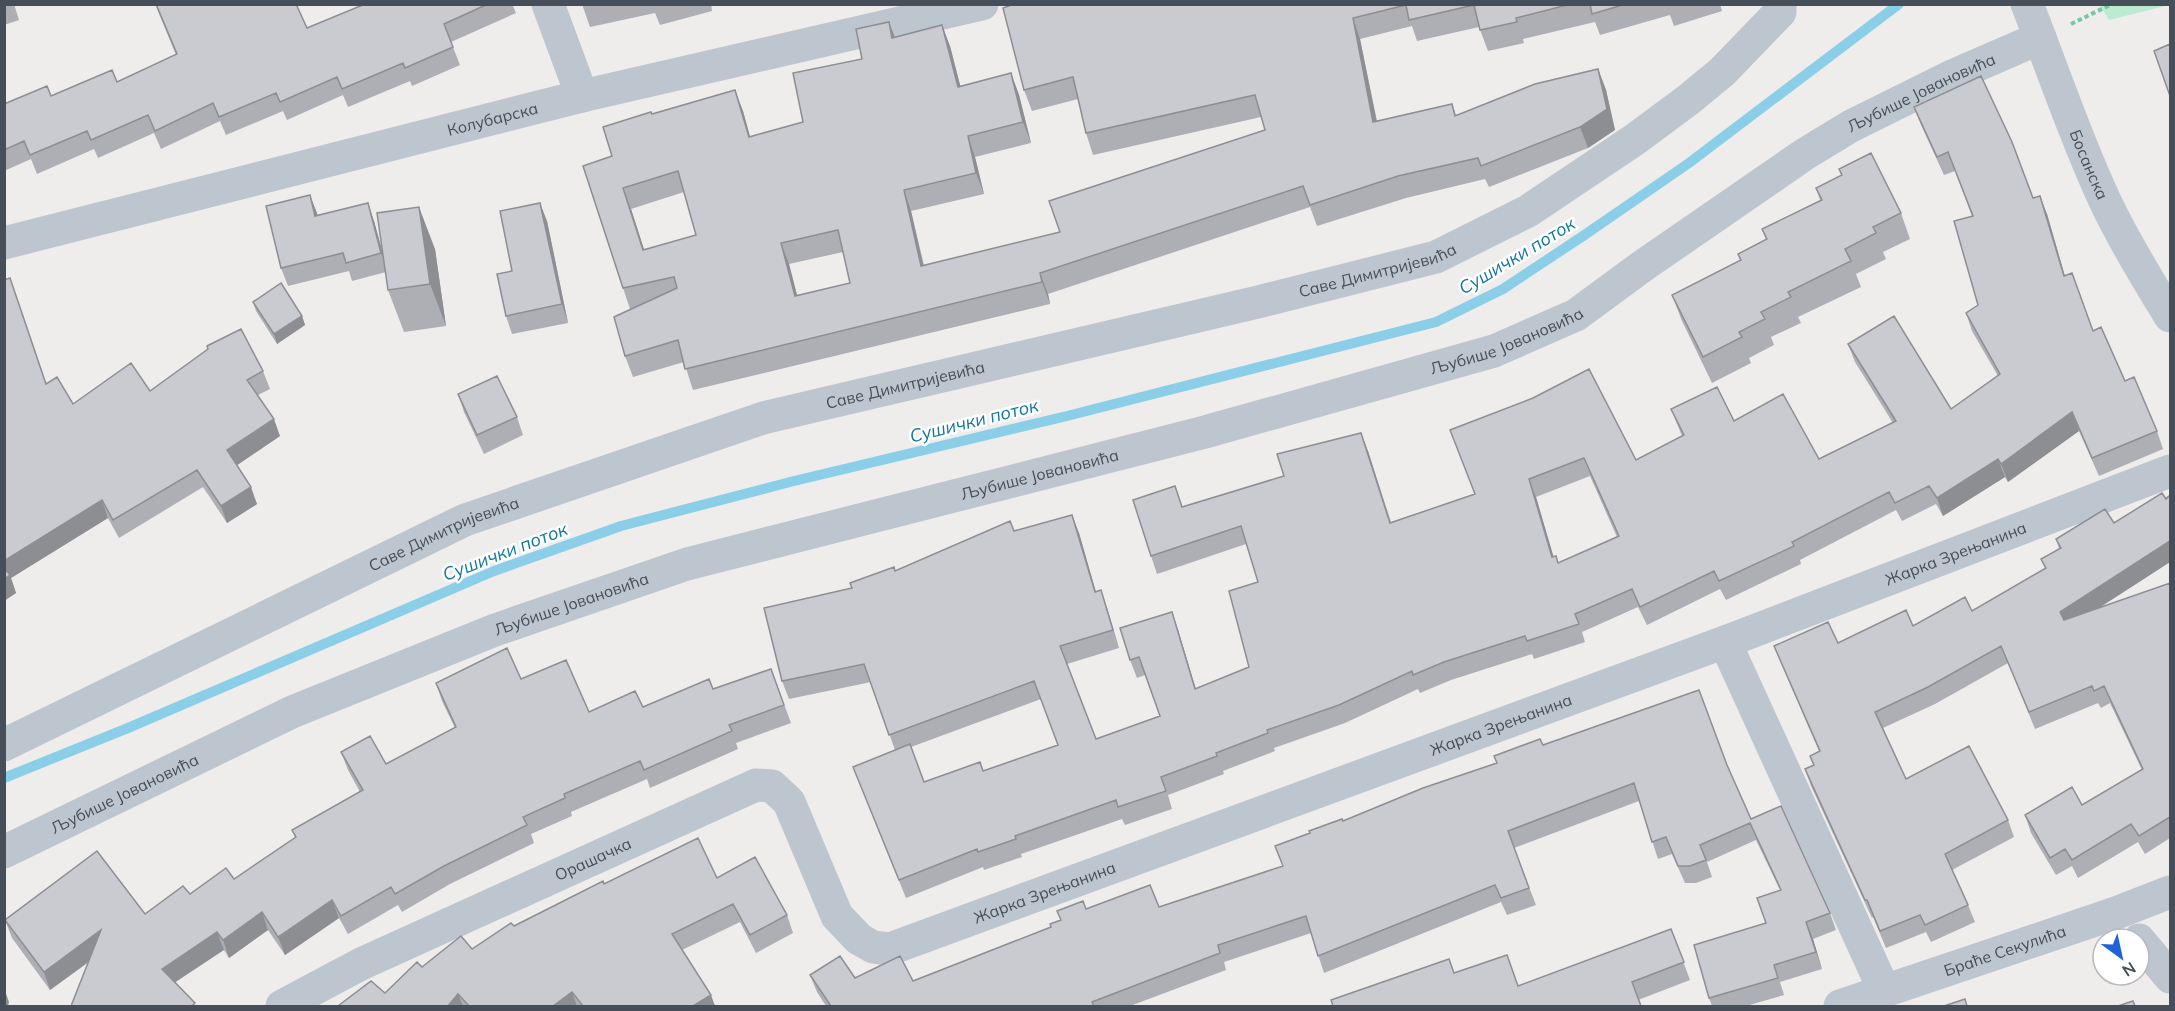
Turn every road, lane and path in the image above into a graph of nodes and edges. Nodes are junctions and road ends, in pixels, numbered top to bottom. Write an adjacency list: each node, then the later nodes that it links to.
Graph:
1 (548, 4): 7 (street)
2 (982, 4): 7 (street, Колубарска)
3 (2027, 4): 6 (street, Босанска)
4 (2112, 4): 6 (path)
5 (1782, 7): 12 (street, Саве Димитријевића)
6 (2040, 38): 9 (street, Босанска); 13 (street, Љубише Јовановића)
7 (582, 96): 8 (street, Колубарска)
8 (4, 243)
9 (2170, 316)
10 (2170, 471): 11 (street, Жарка Зрењанина)
11 (1725, 642): 16 (street, Жарка Зрењанина); 20 (street)
12 (4, 745)
13 (4, 852)
14 (2170, 892): 15 (street, Браће Секулића)
15 (2116, 913): 17 (street); 20 (street, Браће Секулића)
16 (837, 916): 21 (street, Орашачка)
17 (2128, 927)
18 (2151, 954): 19 (street)
19 (2170, 977)
20 (1884, 990): 22 (street, Браће Секулића)
21 (282, 1006)
22 (1840, 1006)

